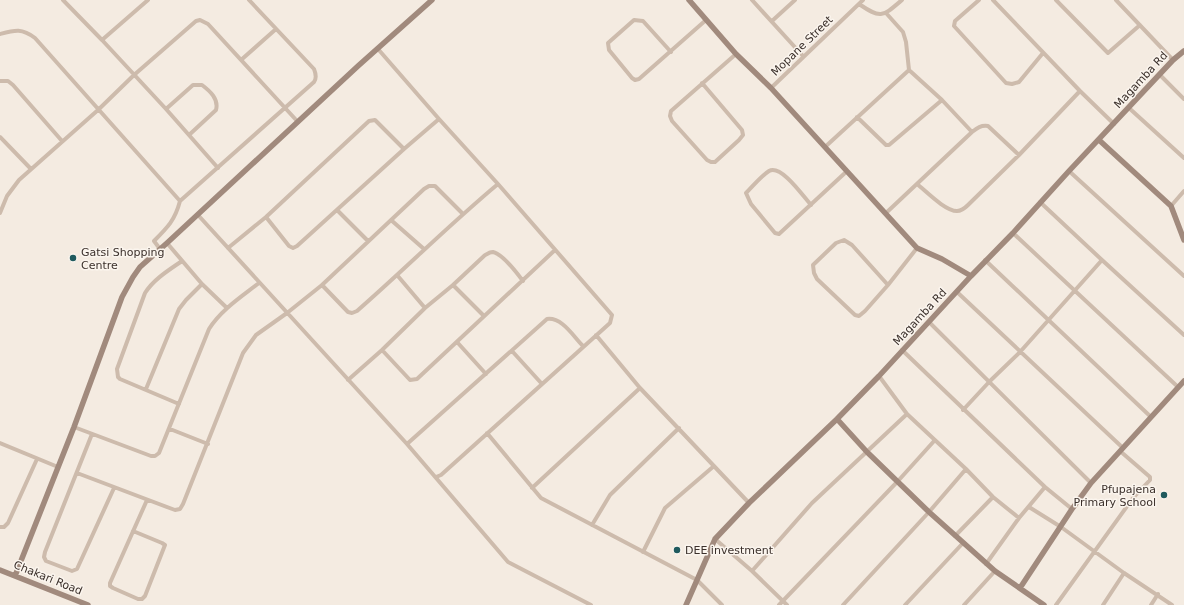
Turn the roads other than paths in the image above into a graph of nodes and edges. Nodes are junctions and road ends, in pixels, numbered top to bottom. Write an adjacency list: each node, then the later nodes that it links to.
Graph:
1 (63, 0): 21 (street)
2 (148, 0): 21 (street)
3 (249, 0): 19 (street)
4 (432, 0): 22 (street)
5 (688, 0): 16 (street)
6 (752, 0): 17 (street)
7 (795, 0): 17 (street)
8 (863, 0): 14 (street, Mopane Street)
9 (902, 0): 15 (street)
10 (979, 0): 25 (street)
11 (993, 0): 25 (street)
12 (1056, 0): 18 (street)
13 (1116, 0): 18 (street)
14 (859, 4): 15 (street); 27 (street, Mopane Street)
15 (886, 13): 30 (street)
16 (706, 20): 24 (street); 26 (street)
17 (772, 20): 27 (street)
18 (1140, 24): 29 (street)
19 (276, 29): 28 (street); 39 (street)
20 (0, 34): 42 (street)
21 (102, 40): 31 (street)
22 (378, 49): 44 (street); 45 (street)
23 (1184, 51): 29 (street, Magamba Rd)
24 (671, 52): 24 (street)
25 (1044, 53): 36 (street)
26 (736, 54): 34 (street); 35 (street)
27 (803, 56): 35 (street, Mopane Street)
28 (241, 60): 31 (street); 39 (street)
29 (1173, 60): 32 (street, Magamba Rd)
30 (909, 70): 38 (street); 43 (street)
31 (134, 75): 41 (street); 42 (street)
32 (1160, 75): 37 (street); 40 (street, Magamba Rd)
33 (0, 82): 51 (street)
34 (702, 83): 34 (street)
35 (771, 88): 52 (street)
36 (1080, 91): 46 (street); 54 (street)
37 (1184, 99)
38 (942, 100): 43 (street); 47 (street)
39 (285, 108): 45 (street); 56 (street)
40 (1129, 108): 46 (street, Magamba Rd); 55 (street)
41 (166, 109): 48 (street); 48 (street)
42 (98, 110): 51 (street); 63 (street)
43 (857, 118): 52 (street)
44 (439, 119): 53 (street); 60 (street)
45 (298, 122): 71 (street)
46 (1114, 124): 50 (street, Magamba Rd)
47 (972, 132): 54 (street); 61 (street)
48 (189, 135): 56 (street)
49 (0, 136): 57 (street)
50 (1099, 140): 58 (street, Magamba Rd); 66 (street)
51 (62, 141): 57 (street)
52 (825, 147): 59 (street)
53 (404, 149): 67 (street); 72 (street)
54 (1019, 155): 61 (street)
55 (1184, 158)
56 (218, 168): 63 (street)
57 (31, 169): 68 (street)
58 (1069, 170): 64 (street, Magamba Rd); 88 (street)
59 (846, 172): 65 (street); 69 (street)
60 (498, 184): 70 (street); 82 (street)
61 (917, 184): 69 (street)
62 (1184, 191): 66 (street)
63 (180, 200): 80 (street)
64 (1040, 202): 74 (street, Magamba Rd); 84 (street)
65 (811, 205): 65 (street)
66 (1171, 206): 75 (street)
67 (338, 210): 72 (street); 76 (street)
68 (0, 213)
69 (886, 213): 79 (street)
70 (463, 214): 73 (street); 81 (street)
71 (198, 215): 77 (street); 78 (street)
72 (266, 217): 78 (street)
73 (391, 220): 76 (street); 81 (street)
74 (1013, 233): 83 (street, Magamba Rd); 96 (street)
75 (1183, 237)
76 (368, 241): 92 (street)
77 (168, 243): 80 (street); 85 (street)
78 (228, 248): 90 (street)
79 (917, 248): 87 (street); 94 (street)
80 (160, 250): 125 (street)
81 (424, 250): 86 (street)
82 (555, 250): 89 (street); 103 (street)
83 (985, 260): 87 (street, Magamba Rd); 101 (street)
84 (1102, 260): 96 (street); 104 (street)
85 (182, 261): 91 (street); 119 (street)
86 (397, 276): 92 (street); 98 (street)
87 (971, 276): 95 (street, Magamba Rd)
88 (1184, 276)
89 (523, 281): 93 (street); 100 (street)
90 (259, 283): 97 (street); 99 (street)
91 (202, 284): 97 (street); 119 (street)
92 (322, 285): 99 (street)
93 (453, 285): 98 (street); 100 (street)
94 (888, 285): 94 (street)
95 (956, 292): 102 (street, Magamba Rd); 110 (street)
96 (1075, 292): 101 (street); 117 (street)
97 (227, 308): 120 (street)
98 (425, 308): 107 (street)
99 (287, 313): 113 (street); 132 (street)
100 (484, 316): 105 (street)
101 (1048, 320): 110 (street); 123 (street)
102 (929, 322): 108 (street, Magamba Rd); 114 (street)
103 (596, 335): 106 (street); 118 (street)
104 (1184, 335)
105 (457, 342): 107 (street); 111 (street)
106 (583, 346): 109 (street); 116 (street)
107 (382, 350): 113 (street)
108 (902, 350): 112 (street, Magamba Rd); 121 (street)
109 (512, 351): 111 (street); 116 (street)
110 (1020, 352): 114 (street); 134 (street)
111 (486, 374): 133 (street)
112 (879, 376): 122 (street); 124 (street, Magamba Rd)
113 (348, 380): 133 (street)
114 (990, 381): 121 (street); 143 (street)
115 (1184, 381): 117 (street)
116 (542, 384): 129 (street)
117 (1178, 387): 123 (street)
118 (640, 388): 126 (street); 146 (street)
119 (146, 389): 120 (street)
120 (179, 404): 127 (street)
121 (963, 410): 144 (street)
122 (907, 414): 130 (street); 135 (street)
123 (1151, 417): 134 (street)
124 (837, 419): 135 (street); 149 (street, Magamba Rd)
125 (74, 427): 128 (street); 138 (street)
126 (679, 428): 137 (street); 154 (street)
127 (170, 429): 128 (street); 132 (street)
128 (92, 434): 140 (street)
129 (487, 434): 141 (street); 146 (street)
130 (935, 440): 139 (street); 142 (street)
131 (0, 443): 136 (street)
132 (208, 444): 148 (street)
133 (406, 444): 141 (street)
134 (1121, 450): 143 (street); 162 (street)
135 (867, 452): 142 (street); 165 (street)
136 (37, 459): 138 (street); 155 (street)
137 (714, 466): 149 (street); 161 (street)
138 (58, 467): 168 (street)
139 (966, 469): 147 (street); 152 (street)
140 (77, 473): 145 (street); 145 (street)
141 (436, 477): 174 (street)
142 (898, 481): 152 (street); 172 (street)
143 (1091, 483): 151 (street)
144 (1045, 487): 150 (street); 151 (street)
145 (114, 488): 148 (street)
146 (532, 488): 154 (street)
147 (993, 497): 153 (street); 158 (street)
148 (147, 500): 157 (street)
149 (749, 503): 159 (street, Magamba Rd)
150 (1029, 507): 153 (street); 156 (street)
151 (1072, 509): 156 (street)
152 (929, 512): 158 (street); 179 (street)
153 (1020, 518): 163 (street)
154 (592, 525): 161 (street)
155 (0, 527)
156 (1062, 527): 162 (street); 170 (street)
157 (133, 531): 157 (street)
158 (955, 536): 160 (street)
159 (715, 539): 165 (street); 169 (street, Magamba Rd)
160 (963, 543): 163 (street); 180 (street)
161 (643, 552): 169 (street)
162 (1095, 552): 167 (street); 183 (street)
163 (986, 564): 166 (street)
164 (0, 570): 168 (street, Chakari Road)
165 (752, 571): 172 (street)
166 (995, 571): 170 (street); 181 (street)
167 (1124, 572): 171 (street); 184 (street)
168 (15, 576): 173 (street, Chakari Road)
169 (697, 580): 175 (street, Magamba Rd); 176 (street)
170 (1020, 588): 182 (street)
171 (1158, 594): 185 (street); 186 (street)
172 (783, 601): 177 (street); 178 (street)
173 (88, 605)
174 (591, 605)
175 (686, 605)
176 (722, 605)
177 (779, 605)
178 (787, 605)
179 (843, 605)
180 (905, 605)
181 (964, 605)
182 (1044, 605)
183 (1056, 605)
184 (1103, 605)
185 (1151, 605)
186 (1172, 605)

